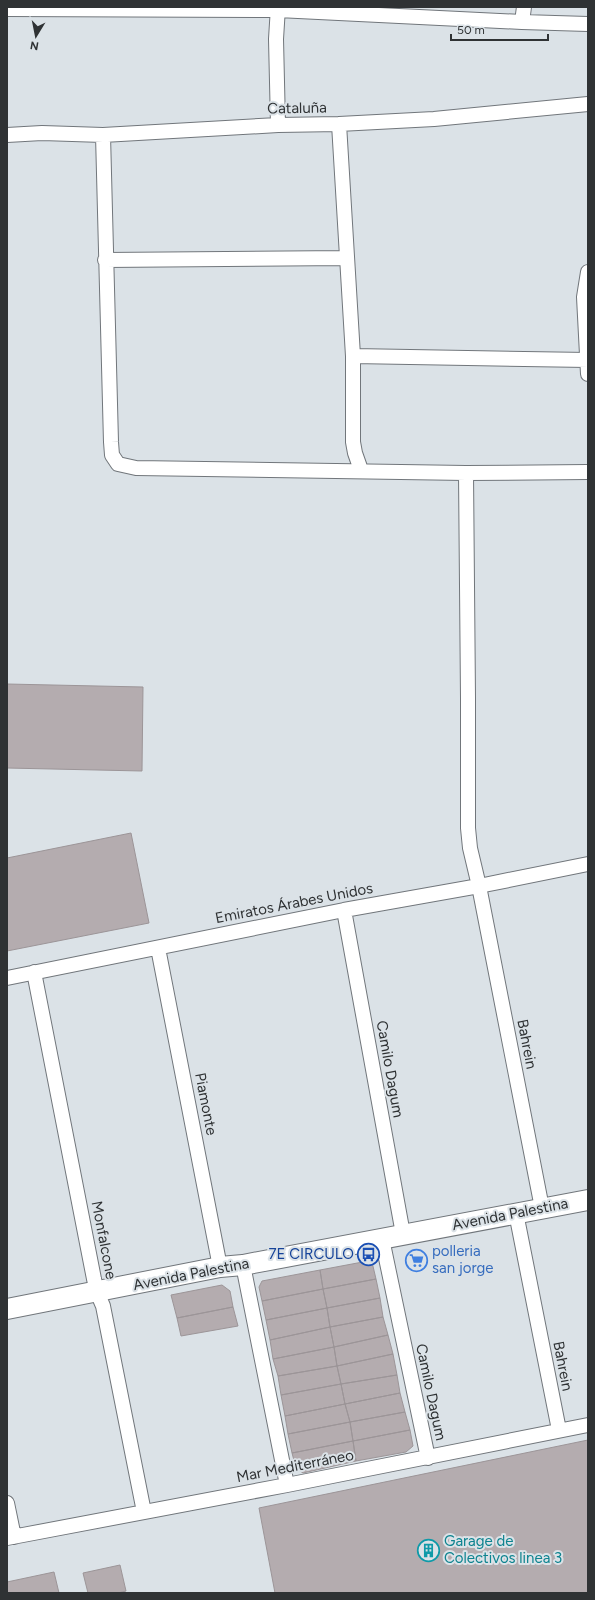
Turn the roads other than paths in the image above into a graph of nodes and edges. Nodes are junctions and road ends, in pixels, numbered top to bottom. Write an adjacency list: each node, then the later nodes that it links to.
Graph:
1 (524, 7): 5 (street)
2 (148, 8): 3 (street); 4 (street)
3 (278, 8): 5 (street); 9 (street)
4 (7, 9)
5 (522, 22): 6 (street)
6 (588, 24)
7 (588, 104): 8 (street, Cataluña)
8 (340, 124): 9 (street, Cataluña); 12 (street)
9 (278, 125): 11 (street, Cataluña)
10 (7, 135): 11 (street, Cataluña)
11 (103, 135): 13 (street)
12 (347, 258): 13 (street); 15 (street)
13 (105, 260): 18 (street)
14 (587, 278): 16 (street)
15 (353, 356): 16 (street); 18 (street)
16 (588, 360): 17 (street)
17 (588, 374)
18 (361, 470): 20 (street)
19 (588, 472): 20 (street)
20 (466, 473): 22 (street, Bahrein)
21 (588, 864): 22 (street, Emiratos Árabes Unidos)
22 (479, 886): 23 (street, Emiratos Árabes Unidos); 28 (street, Bahrein)
23 (344, 910): 24 (street, Emiratos Árabes Unidos); 30 (street, Camilo Dagum)
24 (158, 948): 25 (street, Emiratos Árabes Unidos); 33 (street, Piamonte)
25 (34, 972): 26 (street, Emiratos Árabes Unidos); 34 (street, Monfalcone)
26 (7, 978)
27 (588, 1200): 28 (street, Avenida Palestina)
28 (542, 1208): 29 (street, Avenida Palestina)
29 (516, 1213): 30 (street, Avenida Palestina); 37 (street, Bahrein)
30 (403, 1234): 31 (street, Avenida Palestina)
31 (382, 1239): 32 (street, Avenida Palestina); 38 (street, Camilo Dagum)
32 (243, 1264): 33 (street, Avenida Palestina); 39 (street)
33 (220, 1267): 34 (street, Avenida Palestina)
34 (97, 1292): 35 (street, Avenida Palestina); 41 (street, Monfalcone)
35 (7, 1309)
36 (588, 1425): 37 (street, Mar Mediterráneo)
37 (559, 1430): 38 (street, Mar Mediterráneo)
38 (428, 1458): 39 (street, Mar Mediterráneo)
39 (287, 1485): 41 (street, Mar Mediterráneo)
40 (7, 1504): 42 (street)
41 (144, 1512): 42 (street, Mar Mediterráneo)
42 (10, 1538)

